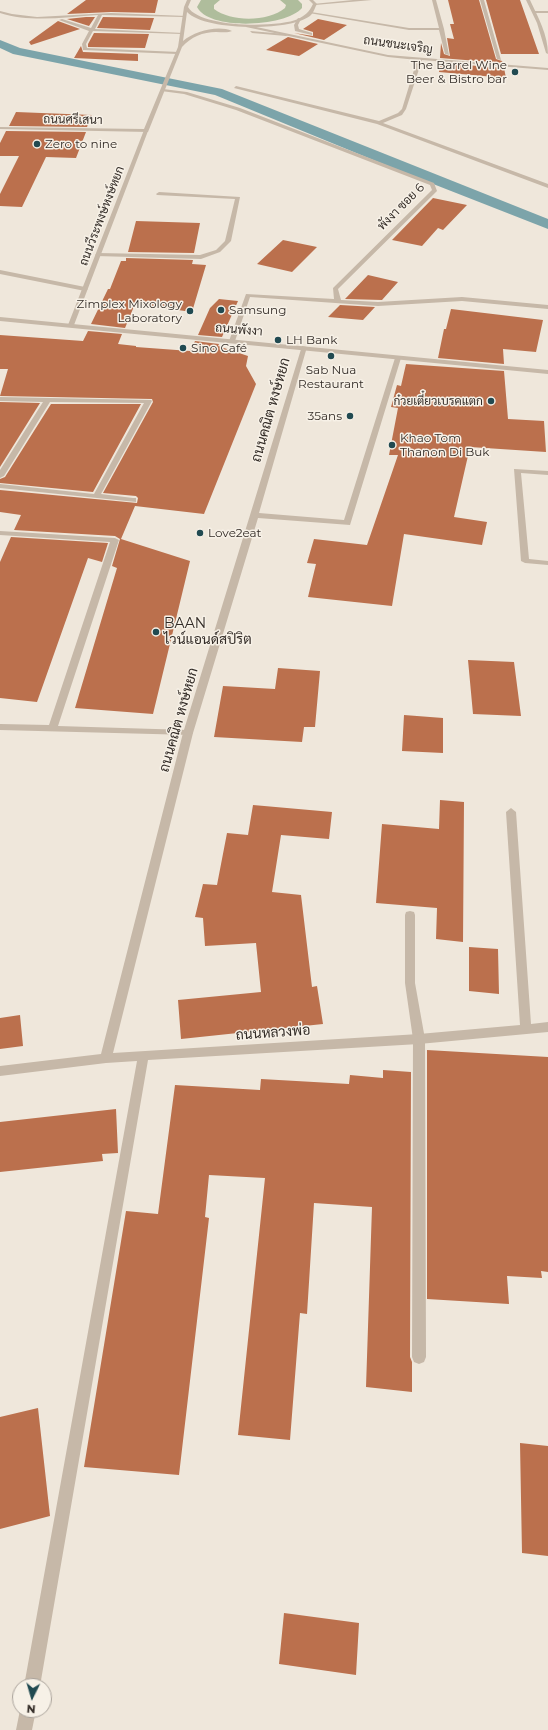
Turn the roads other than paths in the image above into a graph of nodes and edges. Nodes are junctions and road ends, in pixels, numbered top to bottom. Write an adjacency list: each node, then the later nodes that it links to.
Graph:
1 (189, 0): 8 (street, ถนนวีระพงษ์หงษ์หยก)
2 (311, 0): 7 (street)
3 (370, 0): 7 (street)
4 (434, 0): 19 (street)
5 (482, 0): 31 (street)
6 (528, 0): 10 (street)
7 (315, 4): 12 (street)
8 (186, 7): 14 (street, ถนนวีระพงษ์หงษ์หยก); 17 (street)
9 (0, 12): 15 (street)
10 (534, 12): 11 (street); 25 (street)
11 (548, 12)
12 (311, 13): 16 (street); 19 (street)
13 (101, 14): 14 (street); 15 (street); 20 (street)
14 (184, 16): 21 (street, ถนนวีระพงษ์หงษ์หยก)
15 (56, 18): 20 (street)
16 (299, 19): 18 (street); 22 (street)
17 (234, 28): 18 (street); 23 (street, ถนนวีระพงษ์หงษ์หยก)
18 (246, 29): 29 (street, ถนนชนะเจริญ)
19 (442, 29): 27 (street)
20 (92, 30): 21 (street); 24 (street)
21 (182, 33): 23 (street, ถนนวีระพงษ์หงษ์หยก)
22 (334, 39)
23 (180, 47): 24 (street, ถนนวีระพงษ์หงษ์หยก)
24 (177, 53): 37 (street, ถนนวีระพงษ์หงษ์หยก)
25 (548, 53)
26 (439, 54): 27 (street, ถนนชนะเจริญ)
27 (447, 54): 28 (street, ถนนชนะเจริญ)
28 (454, 55)
29 (420, 58): 35 (street, ถนนชนะเจริญ); 38 (street)
30 (492, 58): 31 (street)
31 (499, 59): 32 (street)
32 (506, 60)
33 (541, 63): 34 (street)
34 (548, 63)
35 (548, 69)
36 (236, 87): 38 (street)
37 (163, 89): 40 (street, ถนนวีระพงษ์หงษ์หยก); 46 (street, พังงา ซอย 6)
38 (379, 123): 41 (street)
39 (0, 128): 40 (street, ถนนศรีเสนา)
40 (146, 131): 43 (street, ถนนวีระพงษ์หงษ์หยก)
41 (548, 186)
42 (159, 194): 43 (street)
43 (98, 255): 45 (street, ถนนวีระพงษ์หงษ์หยก)
44 (0, 272): 45 (street)
45 (85, 289): 49 (street, ถนนวีระพงษ์หงษ์หยก)
46 (338, 301): 47 (street); 50 (street)
47 (548, 307)
48 (0, 318): 49 (street, ถนนพังงา)
49 (71, 325): 50 (street, ถนนพังงา)
50 (232, 341): 51 (street, ถนนพังงา)
51 (304, 348): 52 (street, ถนนพังงา); 61 (street, ถนนคณิต หงษ์หยก)
52 (398, 358): 53 (street, ถนนพังงา); 61 (street)
53 (548, 372)
54 (0, 399): 55 (street)
55 (48, 399): 57 (street); 59 (street)
56 (548, 473): 63 (street)
57 (0, 476)
58 (0, 486): 59 (street)
59 (96, 496): 60 (street)
60 (133, 500)
61 (255, 515): 66 (street, ถนนคณิต หงษ์หยก)
62 (0, 533): 65 (street)
63 (548, 563)
64 (0, 727): 65 (street)
65 (52, 729): 66 (street)
66 (188, 733): 73 (street, ถนนคณิต หงษ์หยก)
67 (511, 812): 70 (street)
68 (410, 915): 71 (street)
69 (548, 1027): 70 (street, ถนนหลวงพ่อ)
70 (526, 1029): 71 (street, ถนนหลวงพ่อ)
71 (419, 1039): 72 (street, ถนนหลวงพ่อ); 75 (street)
72 (143, 1056): 73 (street, ถนนหลวงพ่อ); 76 (street)
73 (106, 1058): 74 (street, ถนนหลวงพ่อ)
74 (0, 1071)
75 (419, 1357)
76 (33, 1678)
77 (26, 1718): 78 (street)
78 (24, 1730)

